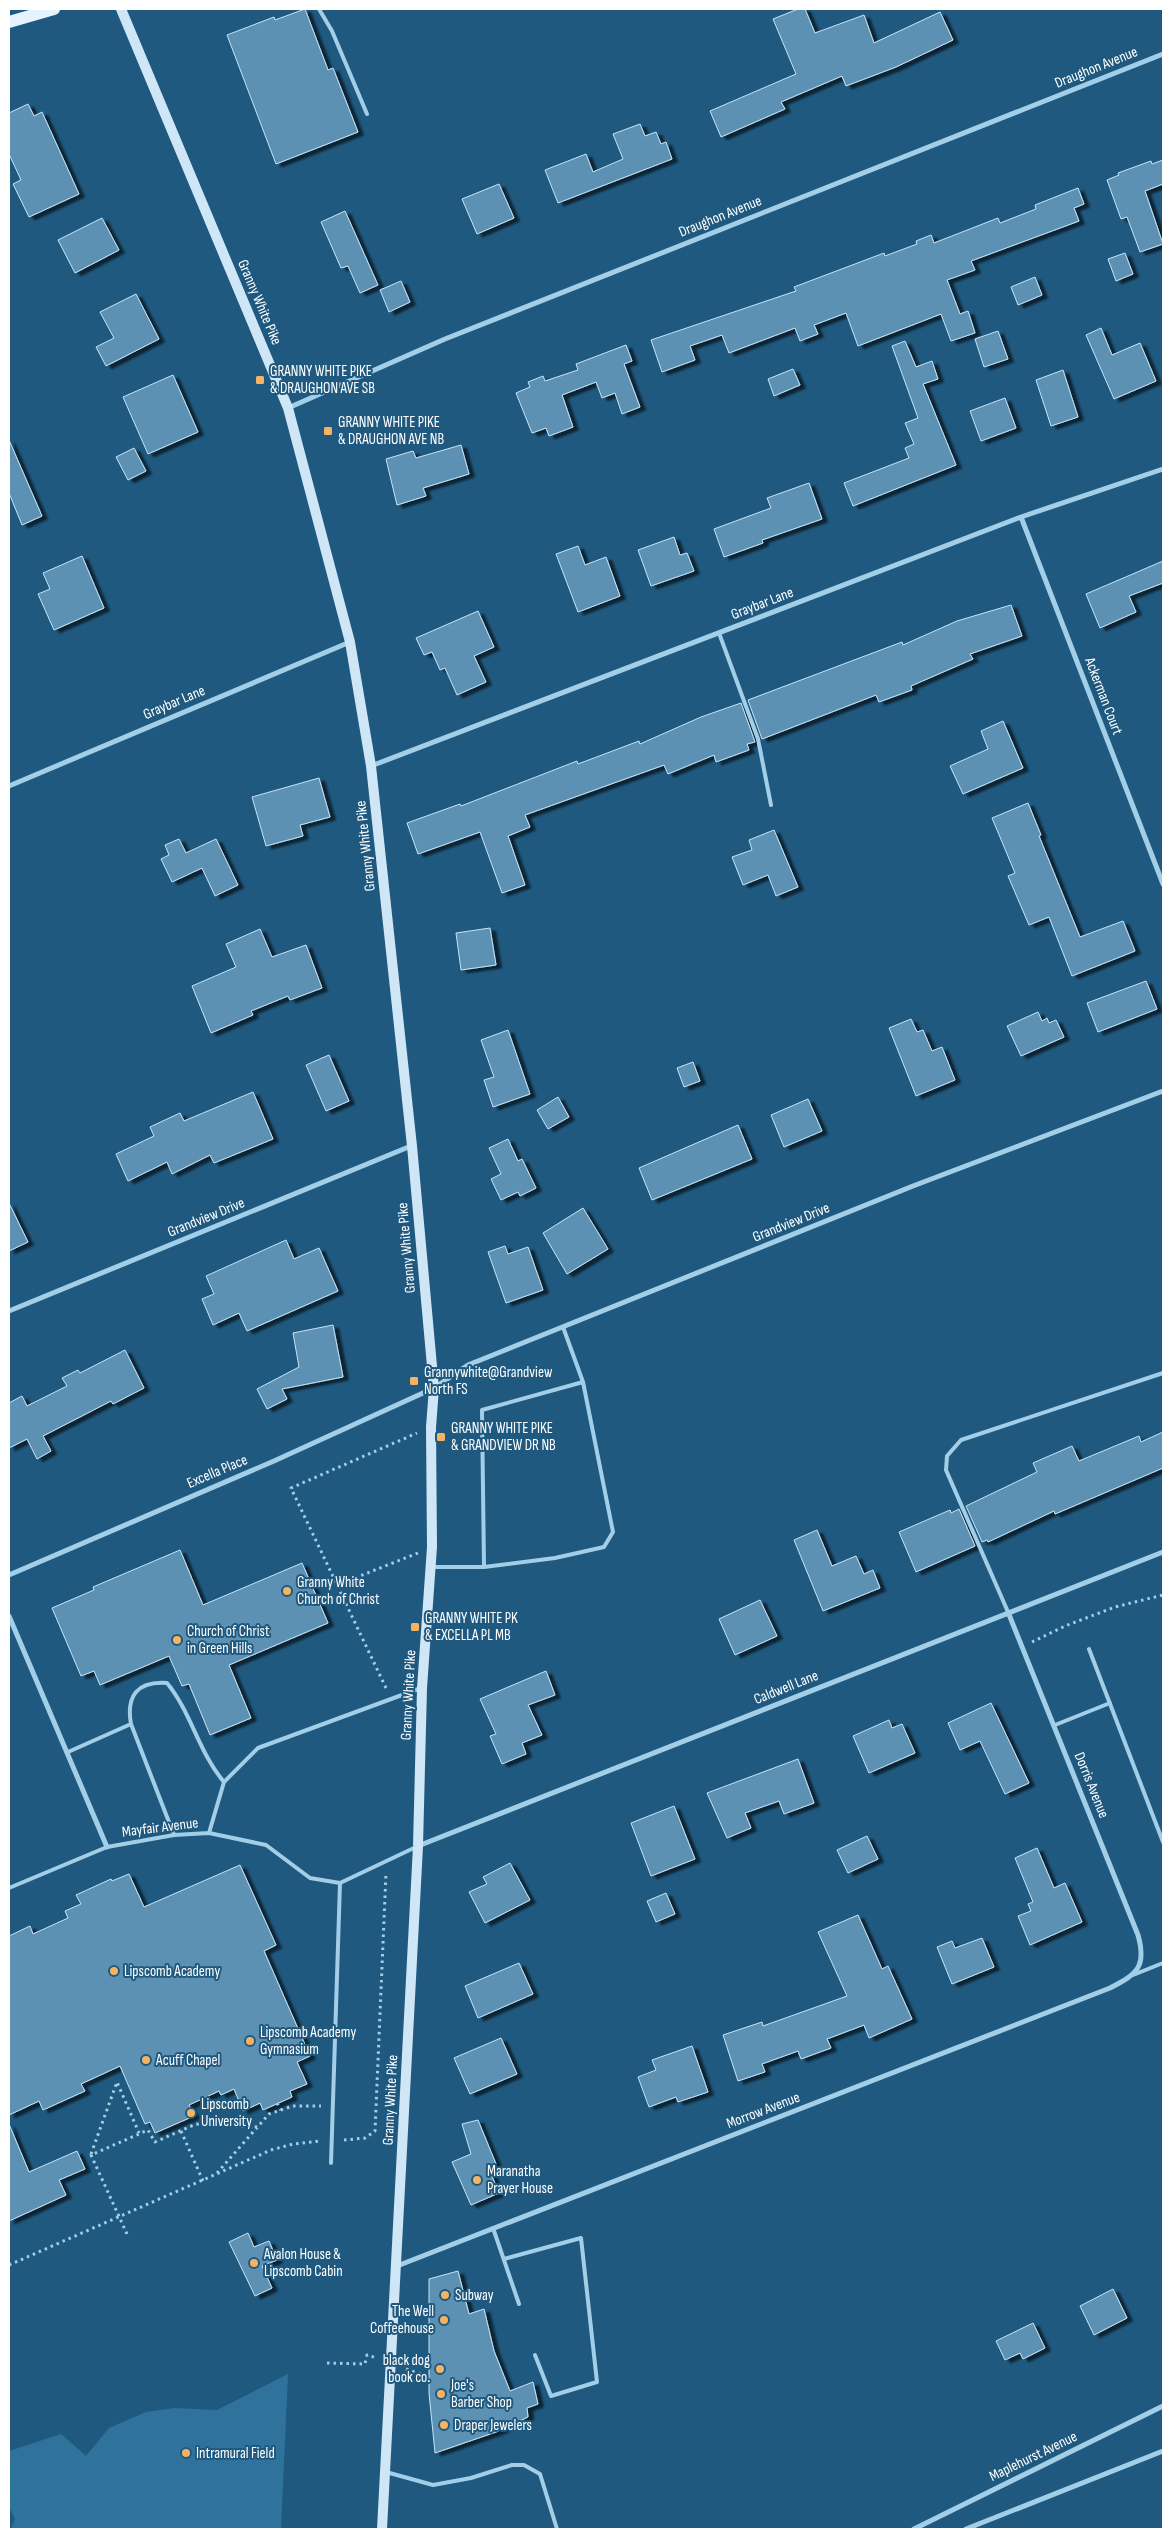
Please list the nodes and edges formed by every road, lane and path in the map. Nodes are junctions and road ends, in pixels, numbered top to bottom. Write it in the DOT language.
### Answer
graph roads {
  1 [pos="54,9"];
  2 [pos="121,9"];
  3 [pos="319,9"];
  4 [pos="9,22"];
  5 [pos="1163,54"];
  6 [pos="368,114"];
  7 [pos="288,408"];
  8 [pos="1163,469"];
  9 [pos="1020,517"];
  10 [pos="719,632"];
  11 [pos="350,642"];
  12 [pos="371,766"];
  13 [pos="9,786"];
  14 [pos="771,806"];
  15 [pos="1163,884"];
  16 [pos="1163,1091"];
  17 [pos="412,1146"];
  18 [pos="9,1311"];
  19 [pos="562,1327"];
  20 [pos="1163,1373"];
  21 [pos="582,1382"];
  22 [pos="434,1388"];
  23 [pos="431,1427"];
  24 [pos="432,1547"];
  25 [pos="1163,1552"];
  26 [pos="430,1567"];
  27 [pos="484,1567"];
  28 [pos="9,1575"];
  29 [pos="337,1586"];
  30 [pos="1163,1596"];
  31 [pos="1008,1612"];
  32 [pos="9,1616"];
  33 [pos="1022,1646"];
  34 [pos="1089,1649"];
  35 [pos="422,1688"];
  36 [pos="392,1699"];
  37 [pos="1110,1703"];
  38 [pos="130,1724"];
  39 [pos="1055,1726"];
  40 [pos="68,1752"];
  41 [pos="224,1782"];
  42 [pos="209,1833"];
  43 [pos="174,1835"];
  44 [pos="1163,1842"];
  45 [pos="418,1846"];
  46 [pos="107,1847"];
  47 [pos="386,1861"];
  48 [pos="340,1882"];
  49 [pos="9,1888"];
  50 [pos="1163,1963"];
  51 [pos="1138,1970"];
  52 [pos="1133,1975"];
  53 [pos="277,2103"];
  54 [pos="334,2106"];
  55 [pos="281,2110"];
  56 [pos="258,2127"];
  57 [pos="182,2131"];
  58 [pos="139,2134"];
  59 [pos="333,2141"];
  60 [pos="91,2155"];
  61 [pos="331,2164"];
  62 [pos="215,2175"];
  63 [pos="203,2181"];
  64 [pos="119,2216"];
  65 [pos="493,2228"];
  66 [pos="127,2234"];
  67 [pos="504,2260"];
  68 [pos="9,2265"];
  69 [pos="394,2267"];
  70 [pos="519,2304"];
  71 [pos="535,2355"];
  72 [pos="1163,2406"];
  73 [pos="1163,2451"];
  74 [pos="384,2471"];
  75 [pos="382,2529"];
  76 [pos="557,2529"];
  77 [pos="914,2529"];
  78 [pos="966,2529"];
  1 -- 4 [label="main road"];
  2 -- 7 [label="main road, Granny White Pike"];
  3 -- 6 [label="lane"];
  5 -- 7 [label="street, Draughon Avenue"];
  7 -- 11 [label="main road, Granny White Pike"];
  8 -- 9 [label="street, Graybar Lane"];
  9 -- 10 [label="street, Graybar Lane"];
  9 -- 15 [label="street, Ackerman Court"];
  10 -- 12 [label="street, Graybar Lane"];
  10 -- 14 [label="lane"];
  11 -- 12 [label="main road, Granny White Pike"];
  11 -- 13 [label="street, Graybar Lane"];
  12 -- 17 [label="main road, Granny White Pike"];
  16 -- 19 [label="street, Grandview Drive"];
  17 -- 18 [label="street, Grandview Drive"];
  17 -- 22 [label="main road, Granny White Pike"];
  19 -- 21 [label="lane"];
  19 -- 22 [label="street, Grandview Drive"];
  20 -- 31 [label="lane"];
  21 -- 27 [label="lane"];
  21 -- 27 [label="lane"];
  22 -- 23 [label="main road, Granny White Pike"];
  22 -- 28 [label="street, Excella Place"];
  23 -- 24 [label="main road, Granny White Pike"];
  23 -- 29 [label="path"];
  24 -- 26 [label="main road, Granny White Pike"];
  24 -- 29 [label="path"];
  25 -- 31 [label="street, Caldwell Lane"];
  26 -- 27 [label="lane"];
  26 -- 35 [label="main road, Granny White Pike"];
  29 -- 36 [label="path"];
  30 -- 33 [label="path"];
  31 -- 33 [label="street, Dorris Avenue"];
  31 -- 45 [label="street, Caldwell Lane"];
  32 -- 40 [label="street, Mayfair Avenue"];
  33 -- 39 [label="street, Dorris Avenue"];
  34 -- 37 [label="lane"];
  35 -- 36 [label="lane"];
  35 -- 45 [label="main road, Granny White Pike"];
  36 -- 41 [label="lane"];
  37 -- 39 [label="lane"];
  37 -- 44 [label="lane"];
  38 -- 40 [label="lane"];
  38 -- 41 [label="lane"];
  38 -- 43 [label="lane"];
  39 -- 51 [label="street, Dorris Avenue"];
  40 -- 46 [label="street, Mayfair Avenue"];
  41 -- 42 [label="lane"];
  42 -- 43 [label="lane, Mayfair Avenue"];
  42 -- 48 [label="lane, Mayfair Avenue"];
  43 -- 46 [label="lane, Mayfair Avenue"];
  45 -- 47 [label="lane"];
  45 -- 69 [label="main road, Granny White Pike"];
  46 -- 49 [label="lane"];
  47 -- 48 [label="lane"];
  47 -- 59 [label="path"];
  48 -- 54 [label="lane"];
  50 -- 52 [label="lane"];
  51 -- 52 [label="street, Morrow Avenue"];
  52 -- 65 [label="street, Morrow Avenue"];
  53 -- 55 [label="path"];
  54 -- 55 [label="path"];
  54 -- 59 [label="lane"];
  55 -- 56 [label="path"];
  56 -- 57 [label="path"];
  56 -- 62 [label="path"];
  57 -- 58 [label="path"];
  57 -- 63 [label="path"];
  58 -- 60 [label="path"];
  58 -- 60 [label="path"];
  59 -- 61 [label="lane"];
  59 -- 62 [label="path"];
  60 -- 64 [label="path"];
  62 -- 63 [label="path"];
  63 -- 64 [label="path"];
  64 -- 66 [label="path"];
  64 -- 68 [label="path"];
  65 -- 67 [label="lane"];
  65 -- 69 [label="street, Morrow Avenue"];
  67 -- 70 [label="lane"];
  67 -- 71 [label="lane"];
  69 -- 74 [label="main road, Granny White Pike"];
  72 -- 77 [label="street, Maplehurst Avenue"];
  73 -- 78 [label="street"];
  74 -- 75 [label="main road, Granny White Pike"];
  74 -- 76 [label="lane"];
}
